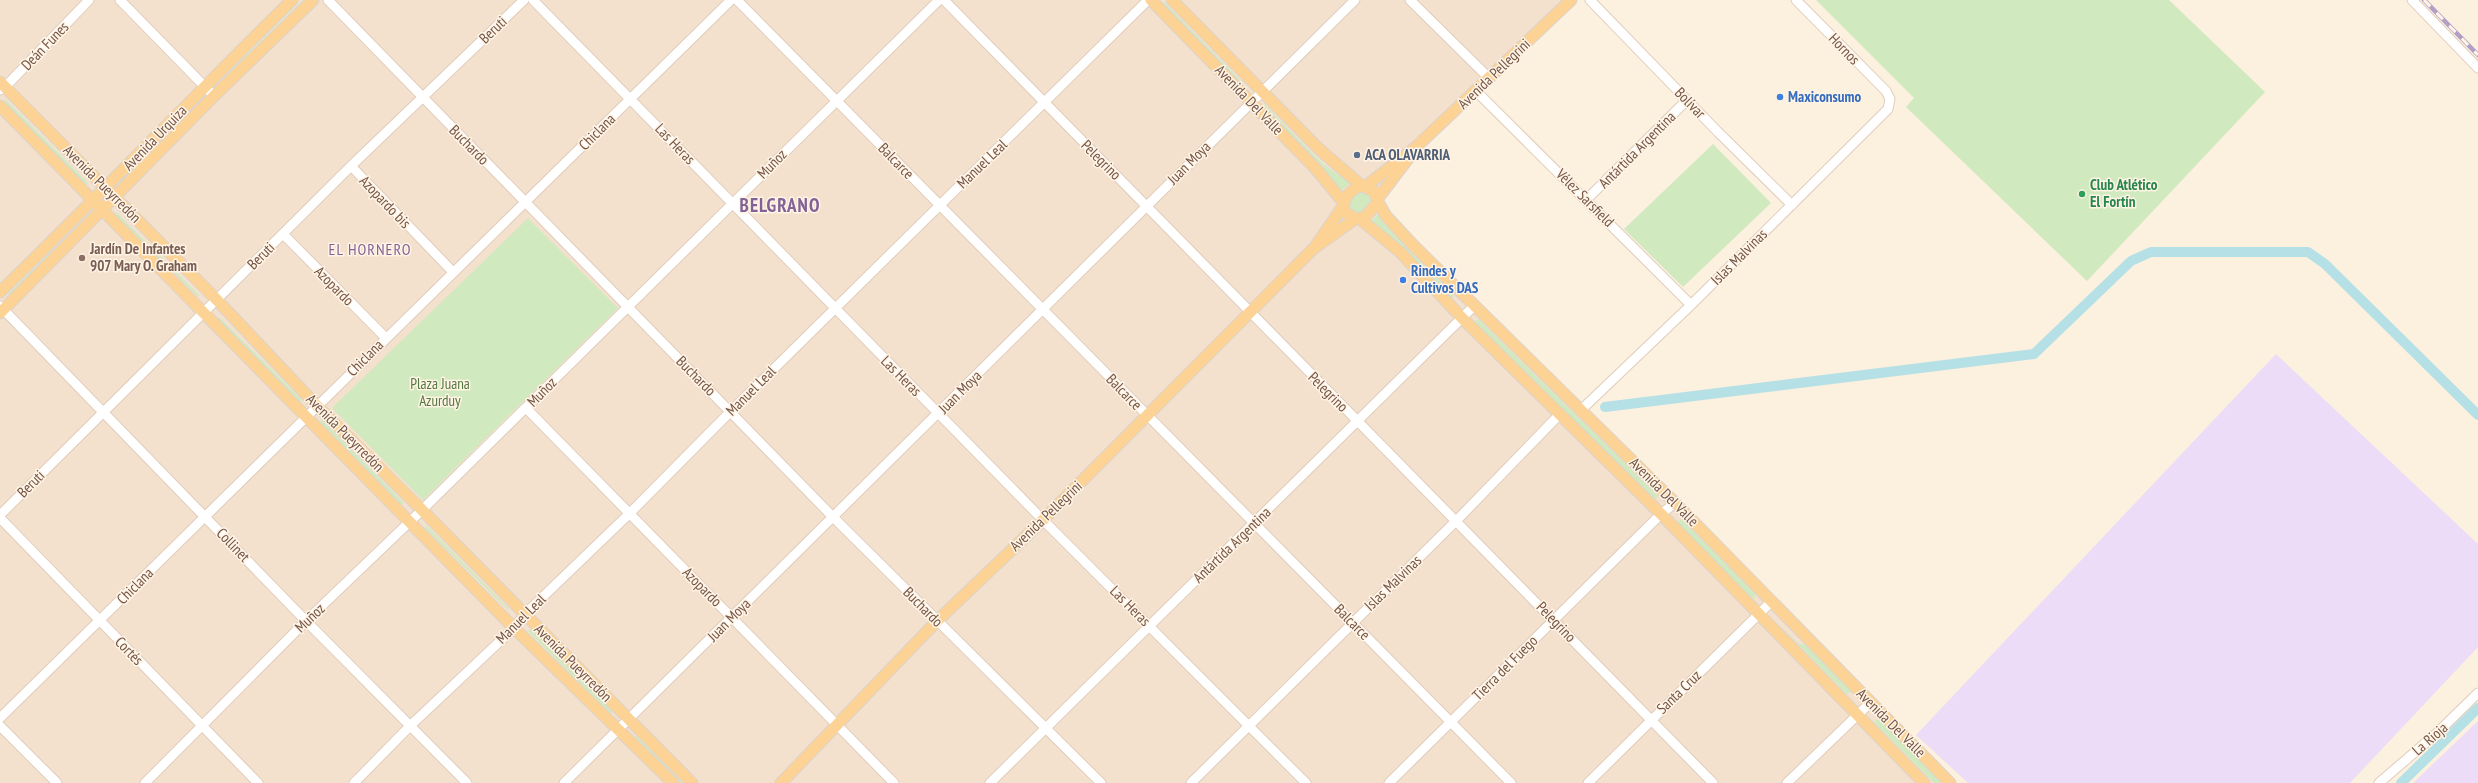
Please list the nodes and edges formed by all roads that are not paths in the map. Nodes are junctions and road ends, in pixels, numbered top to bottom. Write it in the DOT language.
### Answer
graph roads {
  1 [pos="89,0"];
  2 [pos="120,0"];
  3 [pos="292,0"];
  4 [pos="313,0"];
  5 [pos="328,0"];
  6 [pos="524,0"];
  7 [pos="533,0"];
  8 [pos="731,0"];
  9 [pos="737,0"];
  10 [pos="940,0"];
  11 [pos="944,0"];
  12 [pos="1148,0"];
  13 [pos="1151,0"];
  14 [pos="1172,0"];
  15 [pos="1355,0"];
  16 [pos="1410,0"];
  17 [pos="1571,0"];
  18 [pos="1590,0"];
  19 [pos="1796,0"];
  20 [pos="2412,0"];
  21 [pos="2478,68"];
  22 [pos="1490,79"];
  23 [pos="2,86"];
  24 [pos="203,87"];
  25 [pos="1262,90"];
  26 [pos="1477,92"];
  27 [pos="214,96"];
  28 [pos="423,98"];
  29 [pos="631,99"];
  30 [pos="837,99"];
  31 [pos="1890,99"];
  32 [pos="1687,100"];
  33 [pos="1251,102"];
  34 [pos="1045,103"];
  35 [pos="0,106"];
  36 [pos="1416,147"];
  37 [pos="351,166"];
  38 [pos="1364,186"];
  39 [pos="106,189"];
  40 [pos="115,198"];
  41 [pos="1587,199"];
  42 [pos="1378,200"];
  43 [pos="93,202"];
  44 [pos="527,203"];
  45 [pos="732,204"];
  46 [pos="1344,204"];
  47 [pos="1792,205"];
  48 [pos="938,206"];
  49 [pos="1146,206"];
  50 [pos="102,211"];
  51 [pos="1358,219"];
  52 [pos="283,234"];
  53 [pos="1313,249"];
  54 [pos="452,272"];
  55 [pos="0,292"];
  56 [pos="217,300"];
  57 [pos="1691,305"];
  58 [pos="1474,306"];
  59 [pos="626,307"];
  60 [pos="835,308"];
  61 [pos="1042,308"];
  62 [pos="1,310"];
  63 [pos="202,314"];
  64 [pos="1250,314"];
  65 [pos="1462,318"];
  66 [pos="386,338"];
  67 [pos="317,406"];
  68 [pos="526,408"];
  69 [pos="1581,410"];
  70 [pos="103,411"];
  71 [pos="731,411"];
  72 [pos="938,413"];
  73 [pos="1559,415"];
  74 [pos="1147,416"];
  75 [pos="307,417"];
  76 [pos="1358,421"];
  77 [pos="1675,503"];
  78 [pos="422,510"];
  79 [pos="629,514"];
  80 [pos="1661,514"];
  81 [pos="0,515"];
  82 [pos="204,516"];
  83 [pos="832,516"];
  84 [pos="0,518"];
  85 [pos="1043,520"];
  86 [pos="1457,520"];
  87 [pos="411,521"];
  88 [pos="1254,523"];
  89 [pos="1772,601"];
  90 [pos="525,614"];
  91 [pos="1759,614"];
  92 [pos="732,617"];
  93 [pos="100,620"];
  94 [pos="1554,620"];
  95 [pos="306,621"];
  96 [pos="937,621"];
  97 [pos="1352,622"];
  98 [pos="1149,625"];
  99 [pos="514,628"];
  100 [pos="2478,693"];
  101 [pos="1870,702"];
  102 [pos="1857,715"];
  103 [pos="0,718"];
  104 [pos="630,719"];
  105 [pos="1652,719"];
  106 [pos="1451,722"];
  107 [pos="411,725"];
  108 [pos="0,726"];
  109 [pos="202,726"];
  110 [pos="1248,726"];
  111 [pos="837,727"];
  112 [pos="1045,727"];
  113 [pos="620,729"];
  114 [pos="57,783"];
  115 [pos="145,783"];
  116 [pos="258,783"];
  117 [pos="354,783"];
  118 [pos="467,783"];
  119 [pos="564,783"];
  120 [pos="673,783"];
  121 [pos="692,783"];
  122 [pos="781,783"];
  123 [pos="894,783"];
  124 [pos="990,783"];
  125 [pos="1101,783"];
  126 [pos="1191,783"];
  127 [pos="1306,783"];
  128 [pos="1388,783"];
  129 [pos="1511,783"];
  130 [pos="1588,783"];
  131 [pos="1713,783"];
  132 [pos="1787,783"];
  133 [pos="1924,783"];
  134 [pos="1950,783"];
  135 [pos="2379,783"];
  1 -- 23 [label="street, Deán Funes"];
  2 -- 24 [label="street"];
  3 -- 24 [label="main road, Avenida Urquiza"];
  4 -- 27 [label="main road"];
  5 -- 28 [label="street, Buchardo"];
  6 -- 28 [label="street, Beruti"];
  7 -- 29 [label="street, Las Heras"];
  8 -- 29 [label="street, Chiclana"];
  9 -- 30 [label="street, Balcarce"];
  10 -- 30 [label="street, Muñoz"];
  11 -- 34 [label="street, Pelegrino"];
  12 -- 34 [label="street, Manuel Leal"];
  13 -- 33 [label="main road, Avenida Del Valle"];
  14 -- 25 [label="main road, Avenida Del Valle"];
  15 -- 25 [label="street, Juan Moya"];
  16 -- 22 [label="street"];
  17 -- 22 [label="main road, Avenida Pellegrini"];
  18 -- 32 [label="street, Bolívar"];
  19 -- 31 [label="street, Hornos"];
  20 -- 21 [label="street"];
  22 -- 26 [label="main road, Avenida Pellegrini"];
  23 -- 39 [label="main road, Avenida Pueyrredón"];
  24 -- 27 [label="street"];
  24 -- 39 [label="main road, Avenida Urquiza"];
  25 -- 33 [label="street, Juan Moya"];
  25 -- 38 [label="main road, Avenida Del Valle"];
  26 -- 36 [label="main road, Avenida Pellegrini"];
  26 -- 41 [label="street, Vélez Sarsfield"];
  27 -- 40 [label="main road"];
  28 -- 37 [label="street, Beruti"];
  28 -- 44 [label="street, Buchardo"];
  29 -- 44 [label="street, Chiclana"];
  29 -- 45 [label="street, Las Heras"];
  30 -- 45 [label="street, Muñoz"];
  30 -- 48 [label="street, Balcarce"];
  31 -- 47 [label="street, Islas Malvinas"];
  32 -- 41 [label="street, Antártida Argentina"];
  32 -- 47 [label="street, Bolívar"];
  33 -- 46 [label="main road, Avenida Del Valle"];
  33 -- 49 [label="street, Juan Moya"];
  34 -- 48 [label="street, Manuel Leal"];
  34 -- 49 [label="street, Pelegrino"];
  35 -- 43 [label="main road, Avenida Pueyrredón"];
  36 -- 38 [label="main road, Avenida Pellegrini"];
  36 -- 42 [label="main road, Avenida Pellegrini"];
  37 -- 52 [label="street, Beruti"];
  37 -- 54 [label="street, Azopardo bis"];
  38 -- 42 [label="main road"];
  38 -- 46 [label="main road"];
  39 -- 40 [label="main road, Avenida Pueyrredón"];
  39 -- 43 [label="main road, Avenida Urquiza"];
  40 -- 50 [label="main road"];
  40 -- 56 [label="main road, Avenida Pueyrredón"];
  41 -- 57 [label="street, Vélez Sarsfield"];
  42 -- 51 [label="main road"];
  42 -- 58 [label="main road, Avenida Del Valle"];
  43 -- 50 [label="main road, Avenida Pueyrredón"];
  43 -- 55 [label="main road, Avenida Urquiza"];
  44 -- 54 [label="street, Chiclana"];
  44 -- 59 [label="street, Buchardo"];
  45 -- 59 [label="street, Muñoz"];
  45 -- 60 [label="street, Las Heras"];
  46 -- 51 [label="main road"];
  46 -- 53 [label="main road, Avenida Pellegrini"];
  47 -- 57 [label="street, Islas Malvinas"];
  48 -- 60 [label="street, Manuel Leal"];
  48 -- 61 [label="street, Balcarce"];
  49 -- 61 [label="street, Juan Moya"];
  49 -- 64 [label="street, Pelegrino"];
  50 -- 62 [label="main road"];
  50 -- 63 [label="main road, Avenida Pueyrredón"];
  51 -- 53 [label="main road, Avenida Pellegrini"];
  51 -- 65 [label="main road, Avenida Del Valle"];
  52 -- 56 [label="street, Beruti"];
  52 -- 66 [label="street, Azopardo"];
  53 -- 64 [label="main road, Avenida Pellegrini"];
  54 -- 66 [label="street, Chiclana"];
  56 -- 63 [label="street, Beruti"];
  56 -- 67 [label="main road, Avenida Pueyrredón"];
  57 -- 69 [label="street, Islas Malvinas"];
  58 -- 65 [label="street, Antártida Argentina"];
  58 -- 69 [label="main road, Avenida Del Valle"];
  59 -- 68 [label="street, Muñoz"];
  59 -- 71 [label="street, Buchardo"];
  60 -- 71 [label="street, Manuel Leal"];
  60 -- 72 [label="street, Las Heras"];
  61 -- 72 [label="street, Juan Moya"];
  61 -- 74 [label="street, Balcarce"];
  62 -- 70 [label="street, Collinet"];
  63 -- 70 [label="street, Beruti"];
  63 -- 75 [label="main road, Avenida Pueyrredón"];
  64 -- 74 [label="main road, Avenida Pellegrini"];
  64 -- 76 [label="street, Pelegrino"];
  65 -- 73 [label="main road, Avenida Del Valle"];
  65 -- 76 [label="street, Antártida Argentina"];
  66 -- 67 [label="street, Chiclana"];
  67 -- 75 [label="street, Chiclana"];
  67 -- 78 [label="main road, Avenida Pueyrredón"];
  68 -- 78 [label="street, Muñoz"];
  68 -- 79 [label="street, Azopardo"];
  69 -- 77 [label="main road, Avenida Del Valle"];
  70 -- 81 [label="street, Beruti"];
  70 -- 82 [label="street, Collinet"];
  71 -- 79 [label="street, Manuel Leal"];
  71 -- 83 [label="street, Buchardo"];
  72 -- 83 [label="street, Juan Moya"];
  72 -- 85 [label="street, Las Heras"];
  73 -- 80 [label="main road, Avenida Del Valle"];
  73 -- 86 [label="street, Islas Malvinas"];
  74 -- 85 [label="main road, Avenida Pellegrini"];
  74 -- 88 [label="street, Balcarce"];
  75 -- 82 [label="street, Chiclana"];
  75 -- 87 [label="main road, Avenida Pueyrredón"];
  76 -- 86 [label="street, Pelegrino"];
  76 -- 88 [label="street, Antártida Argentina"];
  77 -- 80 [label="street, Tierra del Fuego"];
  77 -- 89 [label="main road, Avenida Del Valle"];
  78 -- 87 [label="street, Muñoz"];
  78 -- 90 [label="main road, Avenida Pueyrredón"];
  79 -- 90 [label="street, Manuel Leal"];
  79 -- 92 [label="street, Azopardo"];
  80 -- 91 [label="main road, Avenida Del Valle"];
  80 -- 94 [label="street, Tierra del Fuego"];
  82 -- 93 [label="street, Chiclana"];
  82 -- 95 [label="street, Collinet"];
  83 -- 92 [label="street, Juan Moya"];
  83 -- 96 [label="street, Buchardo"];
  84 -- 93 [label="street, Cortés"];
  85 -- 96 [label="main road, Avenida Pellegrini"];
  85 -- 98 [label="street, Las Heras"];
  86 -- 94 [label="street, Pelegrino"];
  86 -- 97 [label="street, Islas Malvinas"];
  87 -- 95 [label="street, Muñoz"];
  87 -- 99 [label="main road, Avenida Pueyrredón"];
  88 -- 97 [label="street, Balcarce"];
  88 -- 98 [label="street, Antártida Argentina"];
  89 -- 91 [label="street, Santa Cruz"];
  89 -- 101 [label="main road, Avenida Del Valle"];
  90 -- 99 [label="street, Manuel Leal"];
  90 -- 104 [label="main road, Avenida Pueyrredón"];
  91 -- 102 [label="main road, Avenida Del Valle"];
  91 -- 105 [label="street, Santa Cruz"];
  92 -- 104 [label="street, Juan Moya"];
  92 -- 111 [label="street, Azopardo"];
  93 -- 103 [label="street, Chiclana"];
  93 -- 109 [label="street, Cortés"];
  94 -- 105 [label="street, Pelegrino"];
  94 -- 106 [label="street, Tierra del Fuego"];
  95 -- 107 [label="street, Collinet"];
  95 -- 109 [label="street, Muñoz"];
  96 -- 111 [label="main road, Avenida Pellegrini"];
  96 -- 112 [label="street, Buchardo"];
  97 -- 106 [label="street, Balcarce"];
  97 -- 110 [label="street, Islas Malvinas"];
  98 -- 110 [label="street, Las Heras"];
  98 -- 112 [label="street, Antártida Argentina"];
  99 -- 107 [label="street, Manuel Leal"];
  99 -- 113 [label="main road, Avenida Pueyrredón"];
  100 -- 135 [label="street, La Rioja"];
  101 -- 102 [label="street"];
  101 -- 134 [label="main road, Avenida Del Valle"];
  102 -- 132 [label="street"];
  102 -- 133 [label="main road, Avenida Del Valle"];
  104 -- 113 [label="street, Juan Moya"];
  104 -- 121 [label="main road, Avenida Pueyrredón"];
  105 -- 130 [label="street, Santa Cruz"];
  105 -- 131 [label="street, Pelegrino"];
  106 -- 128 [label="street, Tierra del Fuego"];
  106 -- 129 [label="street, Balcarce"];
  107 -- 117 [label="street, Manuel Leal"];
  107 -- 118 [label="street, Collinet"];
  108 -- 114 [label="street"];
  109 -- 115 [label="street, Muñoz"];
  109 -- 116 [label="street, Cortés"];
  110 -- 126 [label="street, Islas Malvinas"];
  110 -- 127 [label="street, Las Heras"];
  111 -- 122 [label="main road, Avenida Pellegrini"];
  111 -- 123 [label="street, Azopardo"];
  112 -- 124 [label="street, Antártida Argentina"];
  112 -- 125 [label="street, Buchardo"];
  113 -- 119 [label="street, Juan Moya"];
  113 -- 120 [label="main road, Avenida Pueyrredón"];
}
